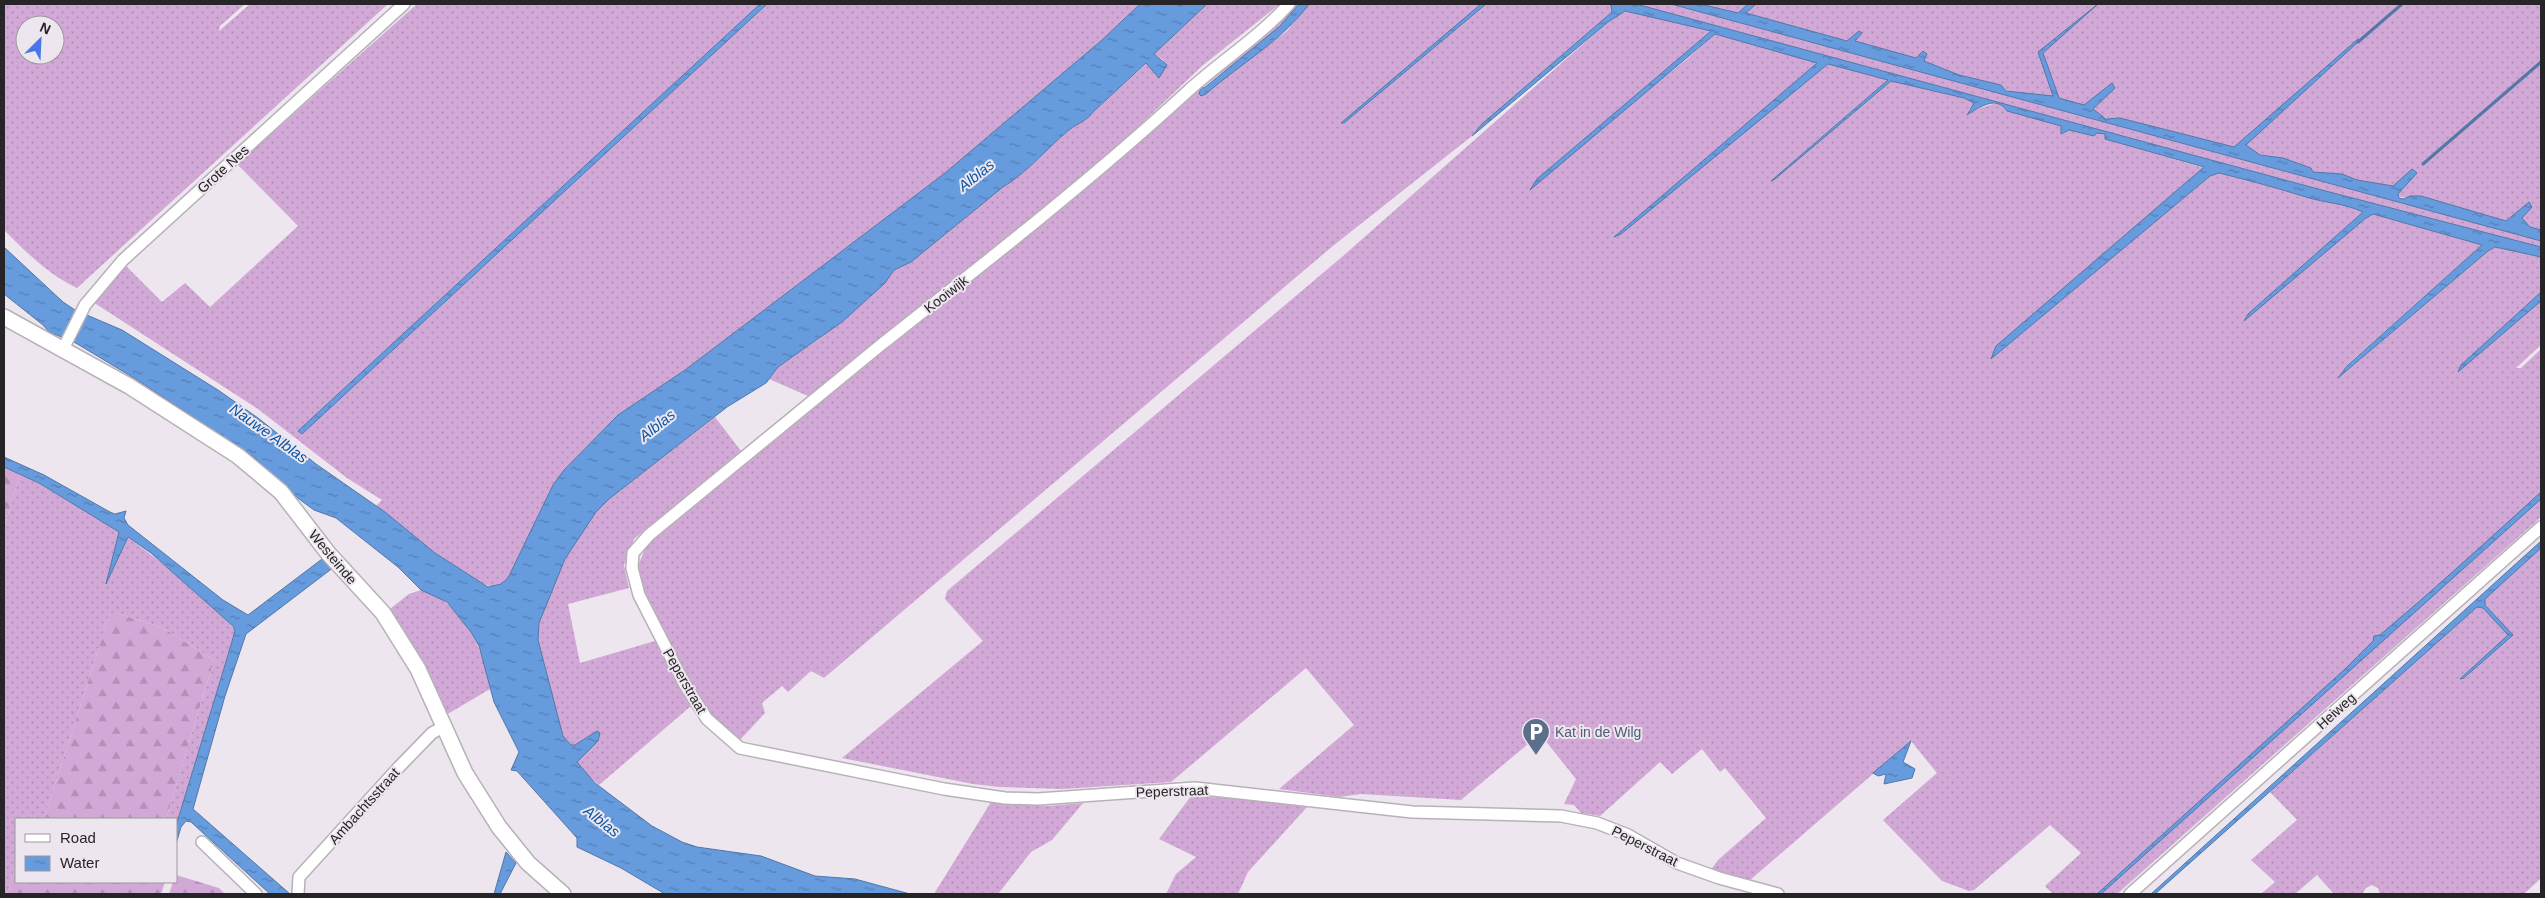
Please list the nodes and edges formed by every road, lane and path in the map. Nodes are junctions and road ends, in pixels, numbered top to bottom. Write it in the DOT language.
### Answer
graph roads {
  1 [pos="404,4"];
  2 [pos="1289,4"];
  3 [pos="4,317"];
  4 [pos="64,348"];
  5 [pos="2541,527"];
  6 [pos="640,595"];
  7 [pos="444,726"];
  8 [pos="202,842"];
  9 [pos="256,894"];
  10 [pos="298,894"];
  11 [pos="563,894"];
  12 [pos="1778,894"];
  13 [pos="2130,894"];
  1 -- 4 [label="street, Grote Nes"];
  2 -- 6 [label="street, Kooiwijk"];
  3 -- 4 [label="street, Westeinde"];
  4 -- 7 [label="street, Westeinde"];
  5 -- 13 [label="street, Heiweg"];
  6 -- 12 [label="street, Peperstraat"];
  7 -- 10 [label="street, Ambachtsstraat"];
  7 -- 11 [label="street, Westeinde"];
  8 -- 9 [label="street"];
}
